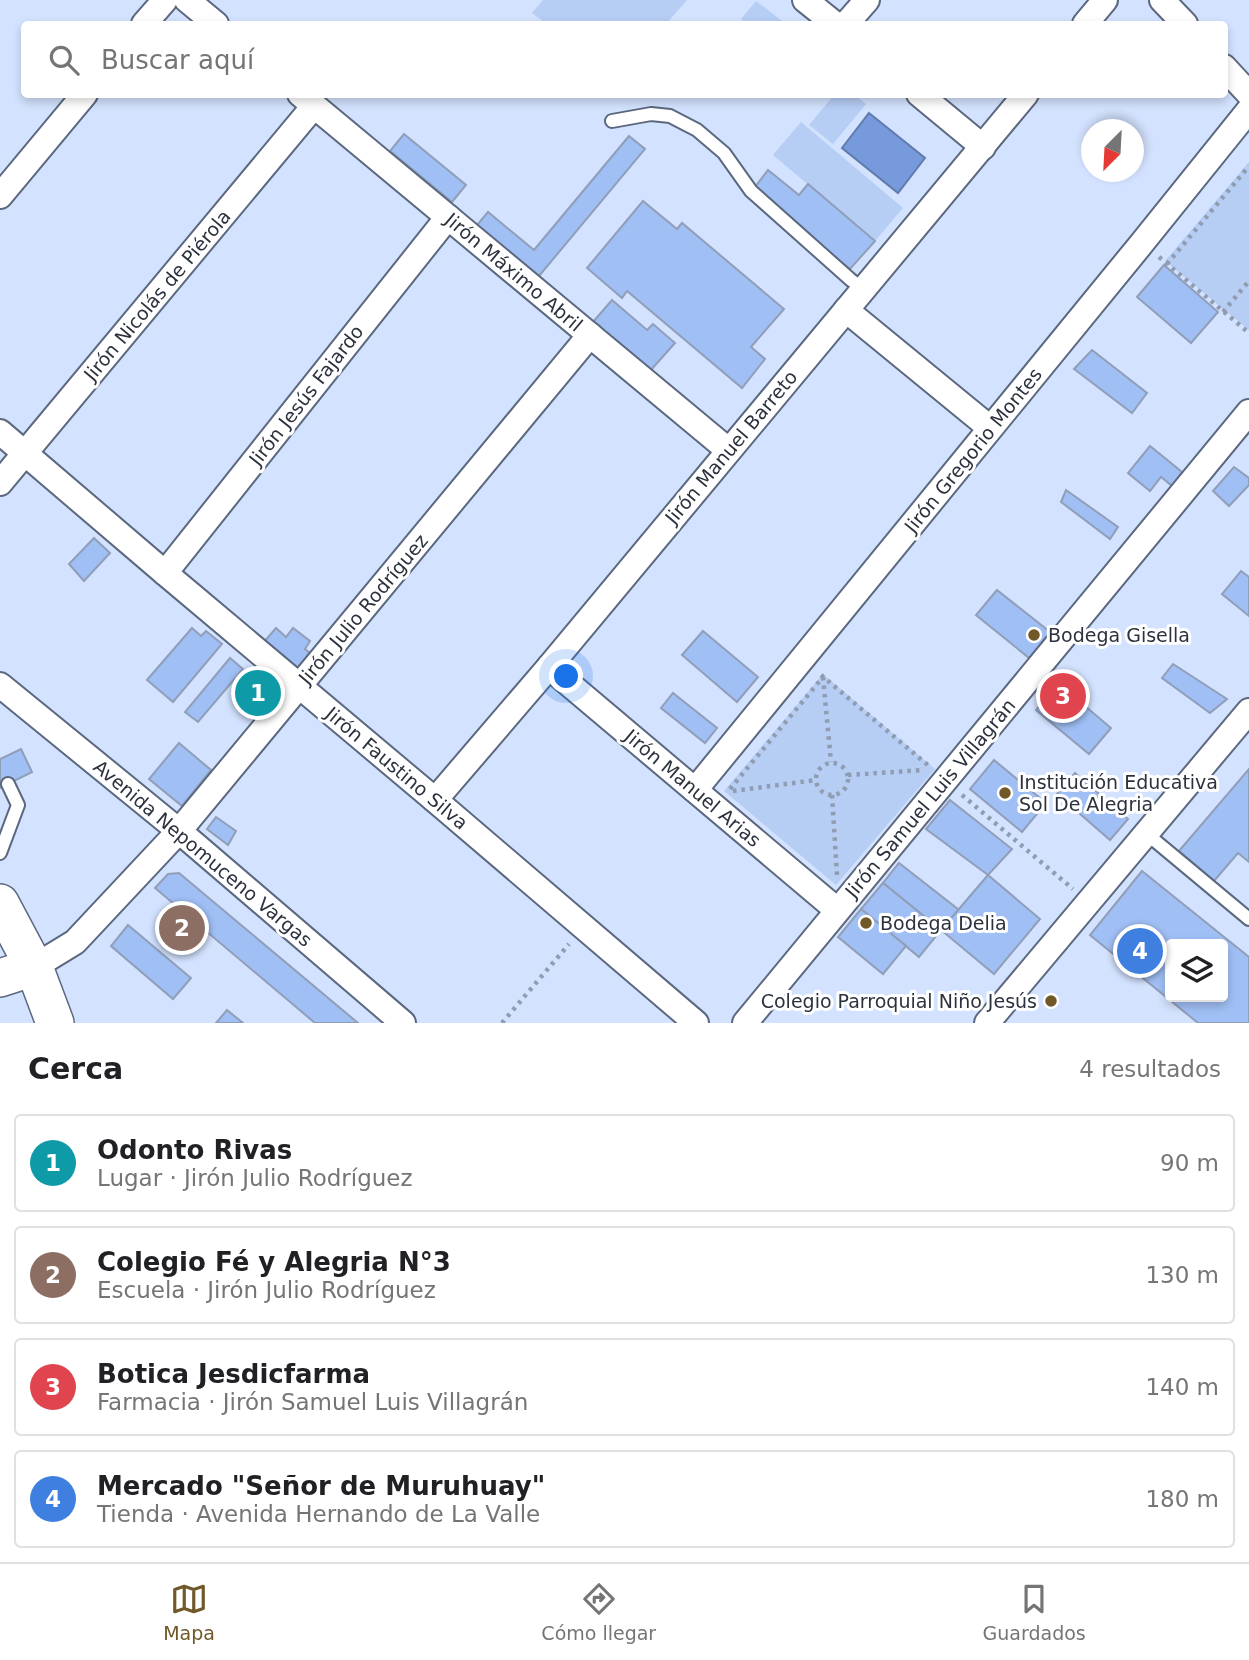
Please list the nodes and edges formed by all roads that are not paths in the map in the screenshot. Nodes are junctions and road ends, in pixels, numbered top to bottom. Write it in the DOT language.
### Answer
graph roads {
  1 [pos="165,0"];
  2 [pos="187,0"];
  3 [pos="805,0"];
  4 [pos="867,0"];
  5 [pos="1105,0"];
  6 [pos="1162,0"];
  7 [pos="147,21"];
  8 [pos="212,21"];
  9 [pos="831,21"];
  10 [pos="849,21"];
  11 [pos="1088,21"];
  12 [pos="1182,21"];
  13 [pos="1228,71"];
  14 [pos="1249,93"];
  15 [pos="82,98"];
  16 [pos="924,98"];
  17 [pos="1023,98"];
  18 [pos="307,100"];
  19 [pos="1249,110"];
  20 [pos="612,121"];
  21 [pos="983,147"];
  22 [pos="0,196"];
  23 [pos="448,217"];
  24 [pos="863,289"];
  25 [pos="846,310"];
  26 [pos="590,335"];
  27 [pos="1249,412"];
  28 [pos="990,428"];
  29 [pos="0,432"];
  30 [pos="728,450"];
  31 [pos="25,454"];
  32 [pos="0,482"];
  33 [pos="165,573"];
  34 [pos="550,667"];
  35 [pos="0,685"];
  36 [pos="300,686"];
  37 [pos="1249,711"];
  38 [pos="8,784"];
  39 [pos="695,790"];
  40 [pos="435,800"];
  41 [pos="179,831"];
  42 [pos="1147,834"];
  43 [pos="0,853"];
  44 [pos="0,903"];
  45 [pos="837,910"];
  46 [pos="1249,919"];
  47 [pos="17,972"];
  48 [pos="55,1023"];
  49 [pos="403,1023"];
  50 [pos="696,1023"];
  51 [pos="745,1023"];
  52 [pos="987,1023"];
  1 -- 7 [label="street"];
  2 -- 8 [label="street"];
  3 -- 9 [label="street"];
  4 -- 10 [label="street"];
  5 -- 11 [label="street"];
  6 -- 12 [label="street"];
  13 -- 14 [label="street"];
  15 -- 22 [label="street"];
  16 -- 21 [label="street"];
  17 -- 21 [label="street, Jirón Manuel Barreto"];
  18 -- 23 [label="street, Jirón Máximo Abril"];
  18 -- 31 [label="street, Jirón Nicolás de Piérola"];
  19 -- 28 [label="street, Jirón Gregorio Montes"];
  20 -- 24 [label="lane"];
  21 -- 24 [label="street, Jirón Manuel Barreto"];
  23 -- 26 [label="street, Jirón Máximo Abril"];
  23 -- 33 [label="street, Jirón Jesús Fajardo"];
  24 -- 25 [label="street, Jirón Manuel Barreto"];
  25 -- 28 [label="street"];
  25 -- 30 [label="street, Jirón Manuel Barreto"];
  26 -- 30 [label="street, Jirón Máximo Abril"];
  26 -- 36 [label="street, Jirón Julio Rodríguez"];
  27 -- 45 [label="street, Jirón Samuel Luis Villagrán"];
  28 -- 39 [label="street, Jirón Gregorio Montes"];
  29 -- 31 [label="street, Jirón Faustino Silva"];
  30 -- 34 [label="street, Jirón Manuel Barreto"];
  31 -- 32 [label="street, Jirón Nicolás de Piérola"];
  31 -- 33 [label="street, Jirón Faustino Silva"];
  33 -- 36 [label="street, Jirón Faustino Silva"];
  34 -- 39 [label="street, Jirón Manuel Arias"];
  34 -- 40 [label="street, Jirón Manuel Barreto"];
  35 -- 41 [label="street, Avenida Nepomuceno Vargas"];
  36 -- 40 [label="street, Jirón Faustino Silva"];
  36 -- 41 [label="street, Jirón Julio Rodríguez"];
  37 -- 42 [label="street"];
  38 -- 43 [label="lane"];
  39 -- 45 [label="street, Jirón Manuel Arias"];
  40 -- 50 [label="street, Jirón Faustino Silva"];
  41 -- 47 [label="street, Jirón Julio Rodríguez"];
  41 -- 49 [label="street, Avenida Nepomuceno Vargas"];
  42 -- 46 [label="lane"];
  42 -- 52 [label="street"];
  44 -- 47 [label="main road"];
  45 -- 51 [label="street, Jirón Samuel Luis Villagrán"];
  47 -- 48 [label="main road"];
}
